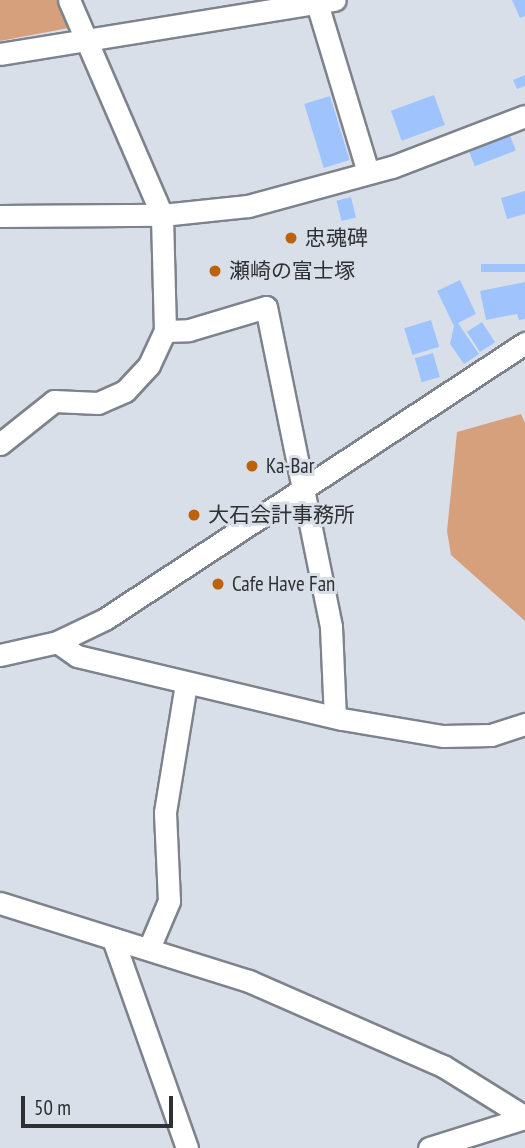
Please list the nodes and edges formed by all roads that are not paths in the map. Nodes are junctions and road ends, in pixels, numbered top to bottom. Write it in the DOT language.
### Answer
graph roads {
  1 [pos="69,0"];
  2 [pos="322,1"];
  3 [pos="91,40"];
  4 [pos="0,54"];
  5 [pos="525,116"];
  6 [pos="368,172"];
  7 [pos="0,215"];
  8 [pos="162,215"];
  9 [pos="164,331"];
  10 [pos="525,343"];
  11 [pos="0,444"];
  12 [pos="303,488"];
  13 [pos="57,642"];
  14 [pos="0,655"];
  15 [pos="186,684"];
  16 [pos="335,717"];
  17 [pos="525,724"];
  18 [pos="0,903"];
  19 [pos="113,939"];
  20 [pos="150,946"];
  21 [pos="525,1118"];
  22 [pos="187,1148"];
  23 [pos="429,1148"];
  1 -- 3 [label="street"];
  2 -- 3 [label="street"];
  2 -- 6 [label="street"];
  3 -- 4 [label="street"];
  3 -- 8 [label="street"];
  5 -- 6 [label="street"];
  6 -- 8 [label="street"];
  7 -- 8 [label="street"];
  8 -- 9 [label="street"];
  9 -- 11 [label="street"];
  9 -- 12 [label="street"];
  10 -- 12 [label="street"];
  12 -- 13 [label="street"];
  12 -- 16 [label="street"];
  13 -- 14 [label="street"];
  13 -- 15 [label="street"];
  15 -- 16 [label="street"];
  15 -- 20 [label="street"];
  16 -- 17 [label="street"];
  18 -- 19 [label="street"];
  19 -- 20 [label="street"];
  19 -- 22 [label="street"];
  20 -- 21 [label="street"];
  21 -- 23 [label="street"];
}
